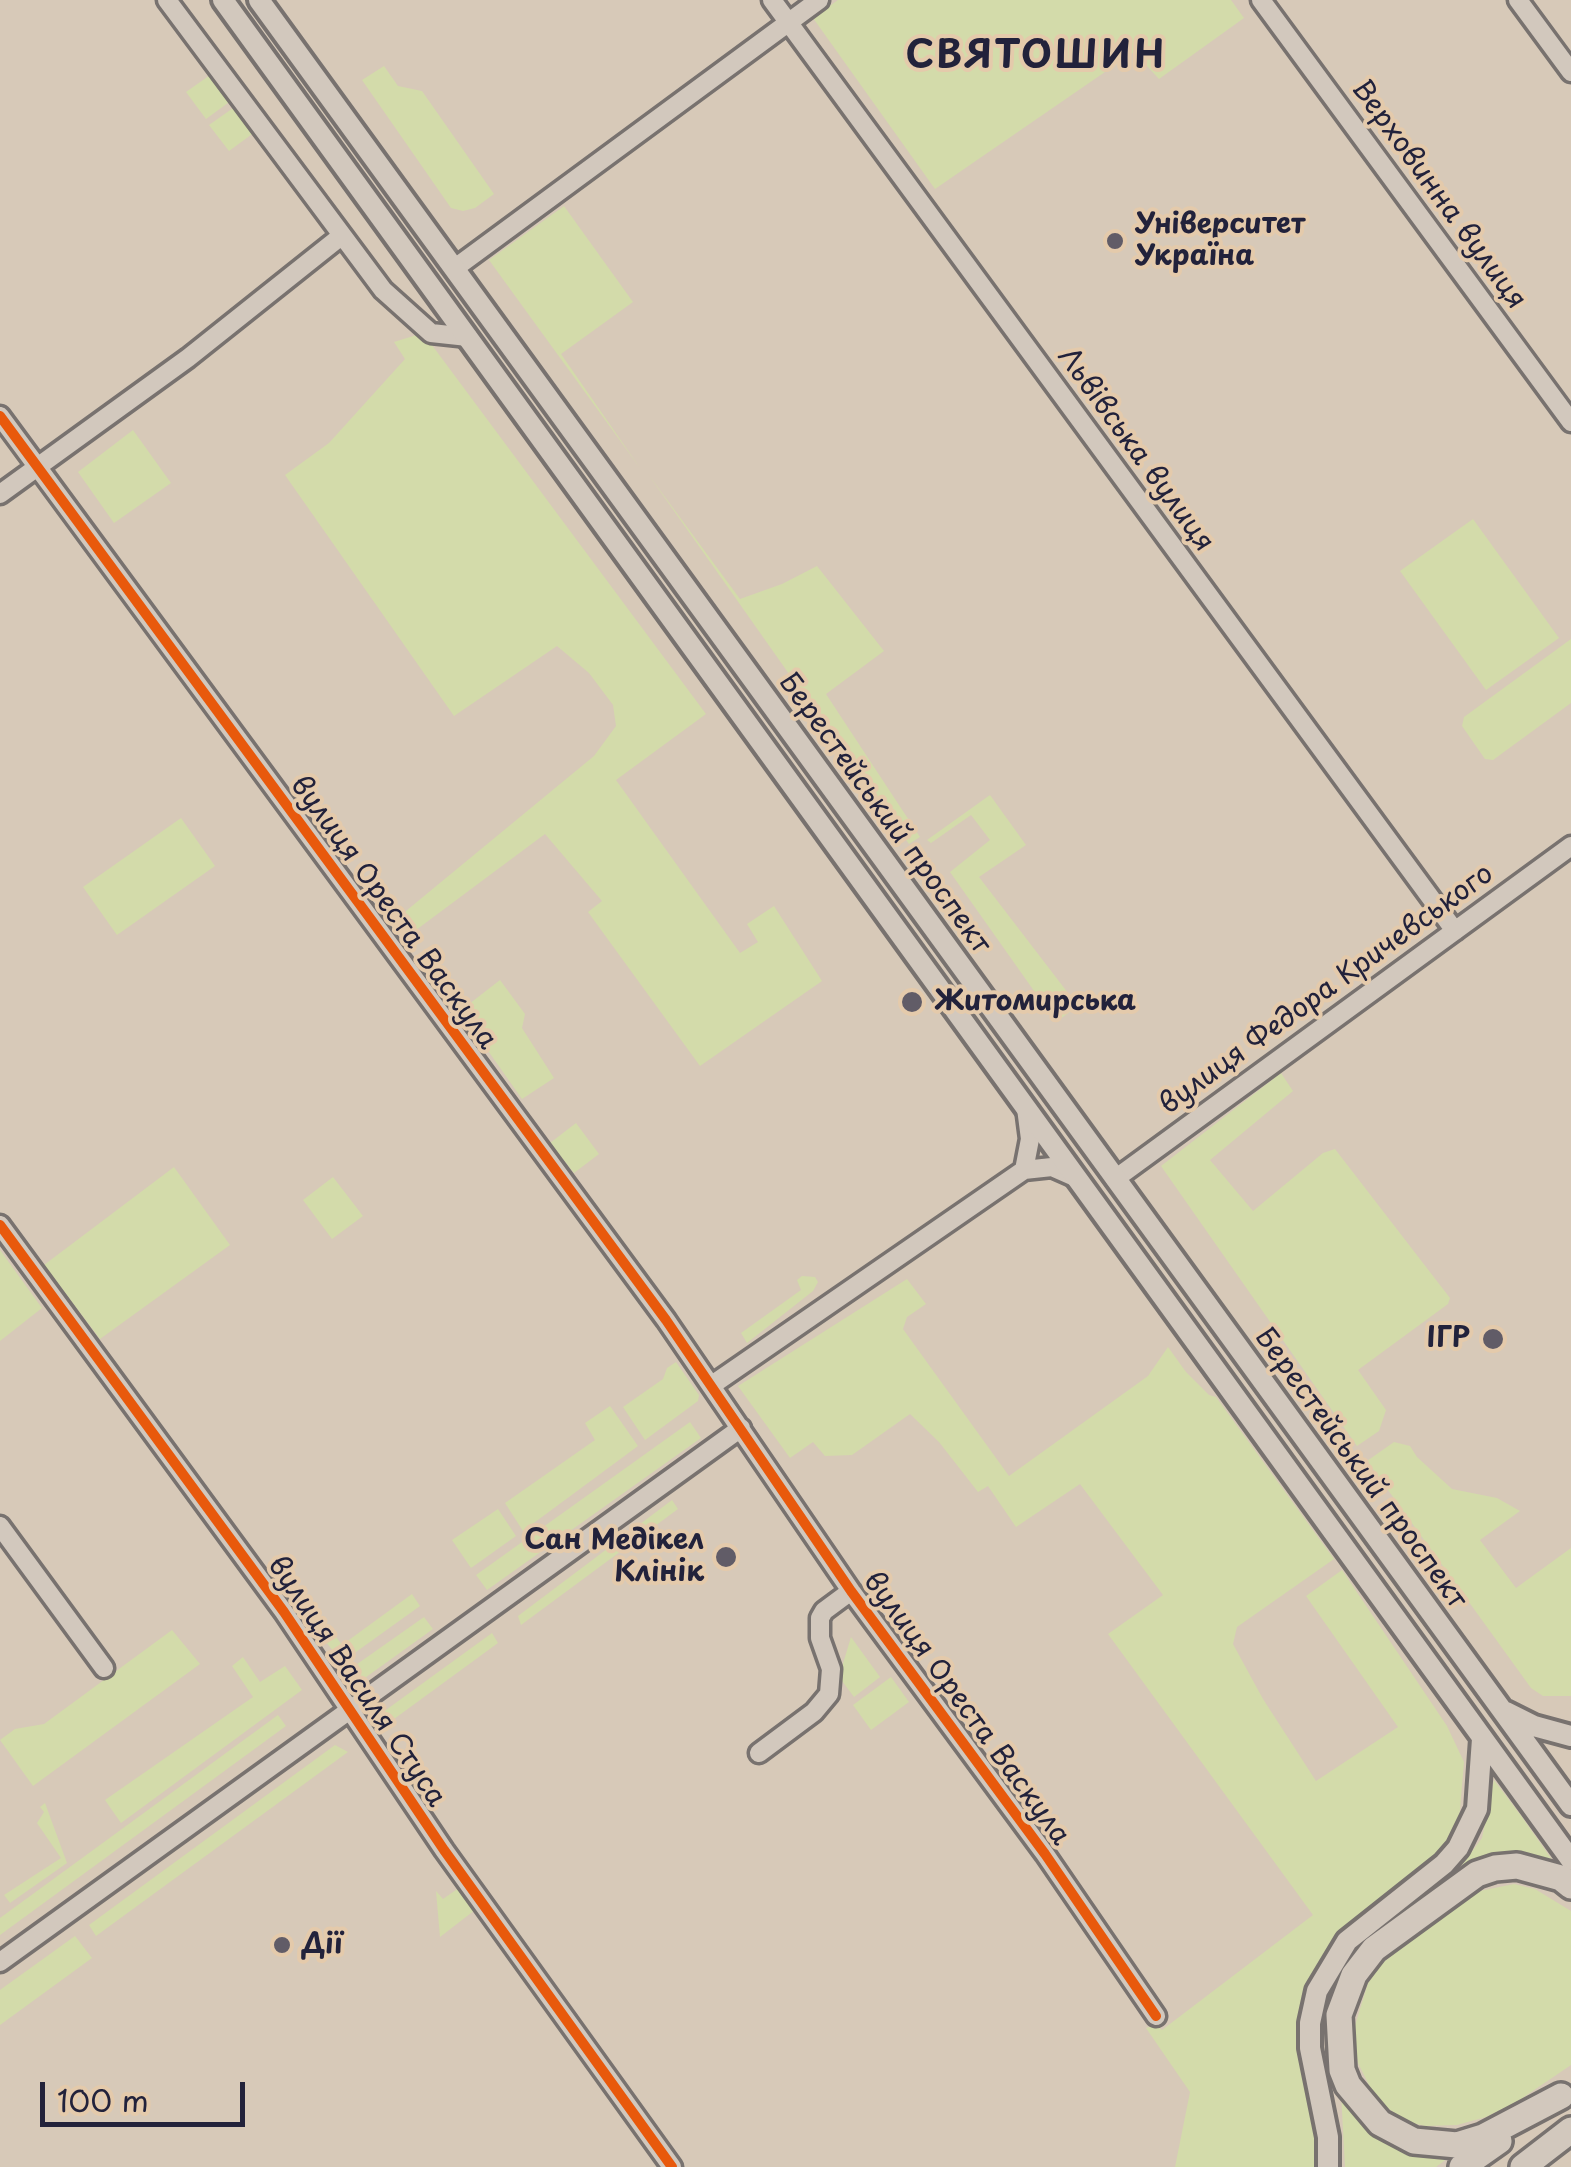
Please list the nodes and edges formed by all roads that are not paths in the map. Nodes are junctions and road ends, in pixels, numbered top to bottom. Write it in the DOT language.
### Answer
graph roads {
  1 [pos="167,0"];
  2 [pos="223,0"];
  3 [pos="259,0"];
  4 [pos="772,0"];
  5 [pos="819,0"];
  6 [pos="1261,0"];
  7 [pos="1518,0"];
  8 [pos="788,23"];
  9 [pos="1571,72"];
  10 [pos="340,237"];
  11 [pos="455,268"];
  12 [pos="468,337"];
  13 [pos="0,416"];
  14 [pos="1571,422"];
  15 [pos="38,468"];
  16 [pos="0,494"];
  17 [pos="1571,846"];
  18 [pos="1454,931"];
  19 [pos="1026,1108"];
  20 [pos="1024,1170"];
  21 [pos="1079,1179"];
  22 [pos="1115,1179"];
  23 [pos="0,1225"];
  24 [pos="712,1385"];
  25 [pos="741,1428"];
  26 [pos="0,1526"];
  27 [pos="851,1591"];
  28 [pos="104,1668"];
  29 [pos="1500,1709"];
  30 [pos="349,1713"];
  31 [pos="1571,1736"];
  32 [pos="1482,1739"];
  33 [pos="759,1753"];
  34 [pos="1571,1805"];
  35 [pos="1571,1860"];
  36 [pos="1571,1886"];
  37 [pos="0,1962"];
  38 [pos="1156,2016"];
  39 [pos="1566,2092"];
  40 [pos="1571,2132"];
  41 [pos="672,2167"];
  42 [pos="1328,2167"];
  43 [pos="1462,2167"];
  44 [pos="1523,2167"];
  45 [pos="1553,2167"];
  1 -- 10 [label="street"];
  2 -- 12 [label="main road"];
  3 -- 11 [label="main road, Берестейський проспект"];
  4 -- 8 [label="street, Львівська вулиця"];
  5 -- 8 [label="street"];
  6 -- 14 [label="street, Верховинна вулиця"];
  7 -- 9 [label="street"];
  8 -- 11 [label="street"];
  8 -- 18 [label="street, Львівська вулиця"];
  10 -- 12 [label="street"];
  10 -- 15 [label="street"];
  11 -- 22 [label="main road, Берестейський проспект"];
  12 -- 19 [label="main road"];
  13 -- 15 [label="street, вулиця Ореста Васкула"];
  15 -- 16 [label="street"];
  15 -- 24 [label="street, вулиця Ореста Васкула"];
  17 -- 18 [label="street, вулиця Федора Кричевського"];
  18 -- 22 [label="street, вулиця Федора Кричевського"];
  19 -- 20 [label="street"];
  19 -- 21 [label="main road"];
  20 -- 21 [label="street"];
  20 -- 24 [label="street"];
  21 -- 32 [label="main road"];
  22 -- 29 [label="main road, Берестейський проспект"];
  23 -- 30 [label="street, вулиця Василя Стуса"];
  24 -- 25 [label="street, вулиця Ореста Васкула"];
  25 -- 27 [label="street, вулиця Ореста Васкула"];
  25 -- 30 [label="street"];
  26 -- 28 [label="street"];
  27 -- 33 [label="street"];
  27 -- 38 [label="street, вулиця Ореста Васкула"];
  29 -- 31 [label="main road"];
  29 -- 34 [label="main road, Берестейський проспект"];
  30 -- 37 [label="street"];
  30 -- 41 [label="street, вулиця Василя Стуса"];
  32 -- 35 [label="main road"];
  32 -- 42 [label="main road"];
  36 -- 39 [label="highway"];
  39 -- 43 [label="highway"];
  40 -- 44 [label="highway"];
  40 -- 45 [label="highway"];
}
